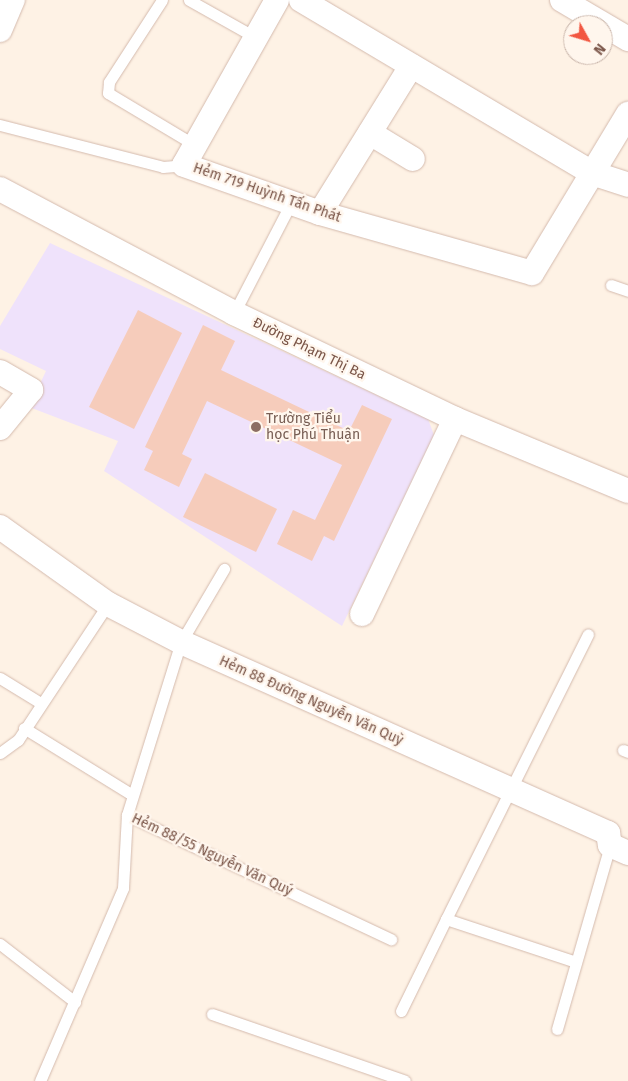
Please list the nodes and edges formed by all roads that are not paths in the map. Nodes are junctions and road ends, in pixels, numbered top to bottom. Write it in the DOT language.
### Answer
graph roads {
  1 [pos="13,0"];
  2 [pos="162,0"];
  3 [pos="189,0"];
  4 [pos="277,0"];
  5 [pos="301,0"];
  6 [pos="562,0"];
  7 [pos="0,30"];
  8 [pos="255,37"];
  9 [pos="628,39"];
  10 [pos="411,66"];
  11 [pos="628,114"];
  12 [pos="0,125"];
  13 [pos="370,133"];
  14 [pos="189,155"];
  15 [pos="414,159"];
  16 [pos="592,174"];
  17 [pos="628,185"];
  18 [pos="0,189"];
  19 [pos="291,203"];
  20 [pos="320,213"];
  21 [pos="611,285"];
  22 [pos="628,290"];
  23 [pos="234,313"];
  24 [pos="0,372"];
  25 [pos="455,419"];
  26 [pos="0,428"];
  27 [pos="628,491"];
  28 [pos="0,527"];
  29 [pos="224,569"];
  30 [pos="108,604"];
  31 [pos="362,614"];
  32 [pos="588,634"];
  33 [pos="181,642"];
  34 [pos="0,678"];
  35 [pos="39,702"];
  36 [pos="24,728"];
  37 [pos="0,753"];
  38 [pos="510,789"];
  39 [pos="131,794"];
  40 [pos="127,815"];
  41 [pos="619,849"];
  42 [pos="446,919"];
  43 [pos="391,939"];
  44 [pos="0,944"];
  45 [pos="576,962"];
  46 [pos="75,1002"];
  47 [pos="401,1010"];
  48 [pos="212,1014"];
  49 [pos="557,1029"];
  50 [pos="40,1081"];
  51 [pos="405,1081"];
  1 -- 7 [label="street"];
  2 -- 14 [label="lane"];
  3 -- 8 [label="lane"];
  4 -- 8 [label="street, Hẻm 719 Huỳnh Tấn Phát"];
  5 -- 10 [label="street"];
  6 -- 9 [label="street"];
  8 -- 14 [label="street, Hẻm 719 Huỳnh Tấn Phát"];
  10 -- 13 [label="street"];
  10 -- 16 [label="street"];
  11 -- 16 [label="street"];
  12 -- 14 [label="lane"];
  13 -- 15 [label="street"];
  13 -- 20 [label="street"];
  14 -- 19 [label="street, Hẻm 719 Huỳnh Tấn Phát"];
  16 -- 17 [label="street"];
  16 -- 20 [label="street, Hẻm 719 Huỳnh Tấn Phát"];
  18 -- 23 [label="street, Đường Phạm Thị Ba"];
  19 -- 20 [label="street, Hẻm 719 Huỳnh Tấn Phát"];
  19 -- 23 [label="lane"];
  21 -- 22 [label="lane"];
  23 -- 25 [label="street, Đường Phạm Thị Ba"];
  24 -- 26 [label="street"];
  25 -- 27 [label="street, Đường Phạm Thị Ba"];
  25 -- 31 [label="street"];
  28 -- 30 [label="street, Hẻm 88 Đường Nguyễn Văn Quỳ"];
  29 -- 33 [label="lane"];
  30 -- 33 [label="street, Hẻm 88 Đường Nguyễn Văn Quỳ"];
  30 -- 35 [label="lane"];
  32 -- 38 [label="lane"];
  33 -- 38 [label="street, Hẻm 88 Đường Nguyễn Văn Quỳ"];
  33 -- 39 [label="lane"];
  34 -- 35 [label="lane"];
  35 -- 36 [label="lane"];
  36 -- 37 [label="lane"];
  36 -- 39 [label="lane"];
  38 -- 41 [label="street, Hẻm 88 Đường Nguyễn Văn Quỳ"];
  38 -- 42 [label="lane"];
  39 -- 40 [label="lane"];
  40 -- 43 [label="lane, Hẻm 88/55 Nguyễn Văn Quý"];
  40 -- 46 [label="lane, Hẻm 88/55 Nguyễn Văn Quý"];
  41 -- 45 [label="lane"];
  42 -- 45 [label="lane"];
  42 -- 47 [label="lane"];
  44 -- 46 [label="lane"];
  45 -- 49 [label="lane"];
  46 -- 50 [label="lane, Hẻm 88/55 Nguyễn Văn Quý"];
  48 -- 51 [label="lane"];
}
